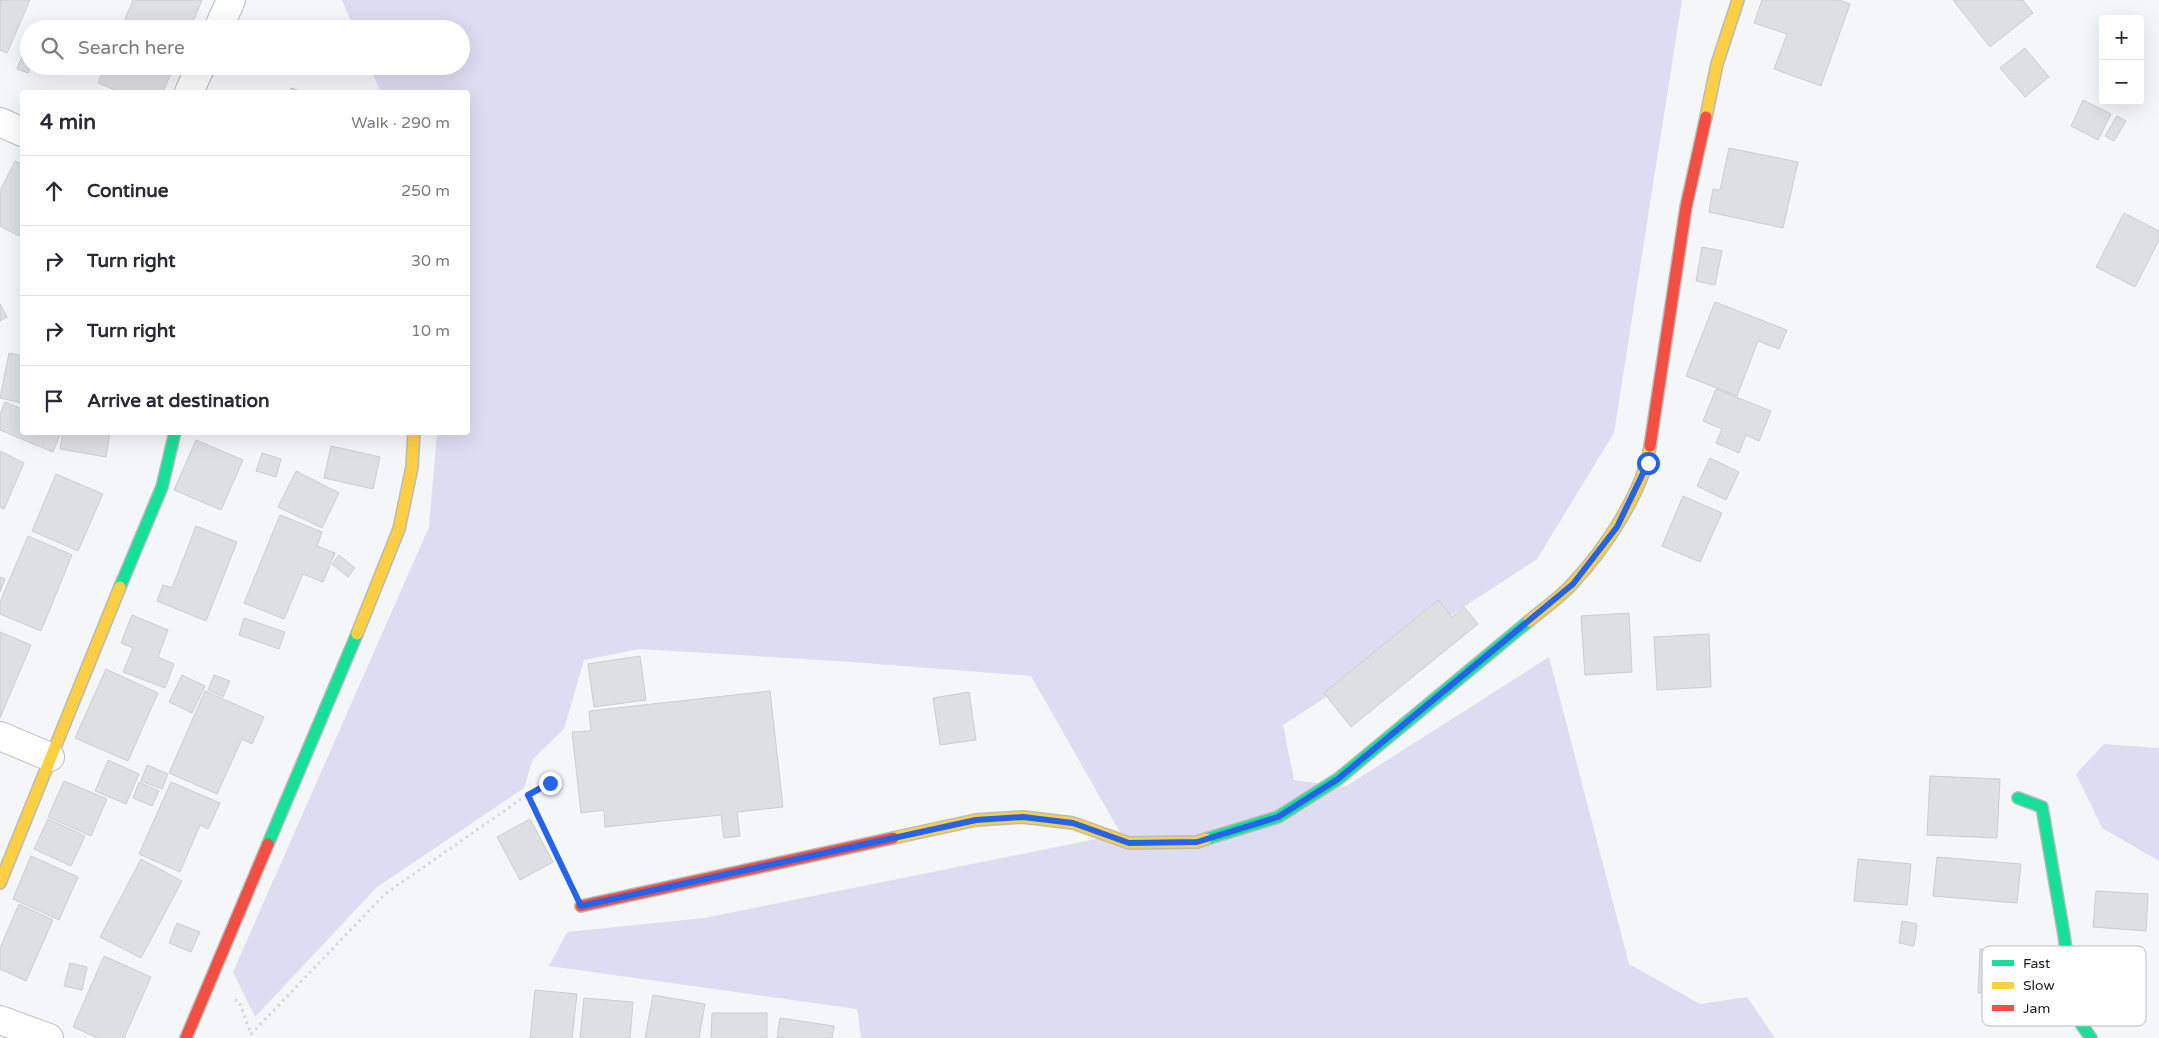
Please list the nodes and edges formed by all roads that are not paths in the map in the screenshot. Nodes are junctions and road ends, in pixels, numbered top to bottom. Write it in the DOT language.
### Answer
graph roads {
  1 [pos="231,0"];
  2 [pos="1738,0"];
  3 [pos="222,20"];
  4 [pos="197,75"];
  5 [pos="191,90"];
  6 [pos="0,122"];
  7 [pos="20,131"];
  8 [pos="174,435"];
  9 [pos="414,435"];
  10 [pos="0,736"];
  11 [pos="50,757"];
  12 [pos="2018,798"];
  13 [pos="0,883"];
  14 [pos="581,906"];
  15 [pos="2066,946"];
  16 [pos="0,1020"];
  17 [pos="2083,1026"];
  18 [pos="49,1038"];
  19 [pos="186,1038"];
  20 [pos="2091,1038"];
  1 -- 3 [label="street"];
  2 -- 14 [label="street"];
  4 -- 5 [label="street"];
  6 -- 7 [label="street"];
  8 -- 11 [label="street"];
  9 -- 19 [label="street"];
  10 -- 11 [label="street"];
  11 -- 13 [label="street"];
  12 -- 15 [label="street"];
  16 -- 18 [label="street"];
  17 -- 20 [label="street"];
}
